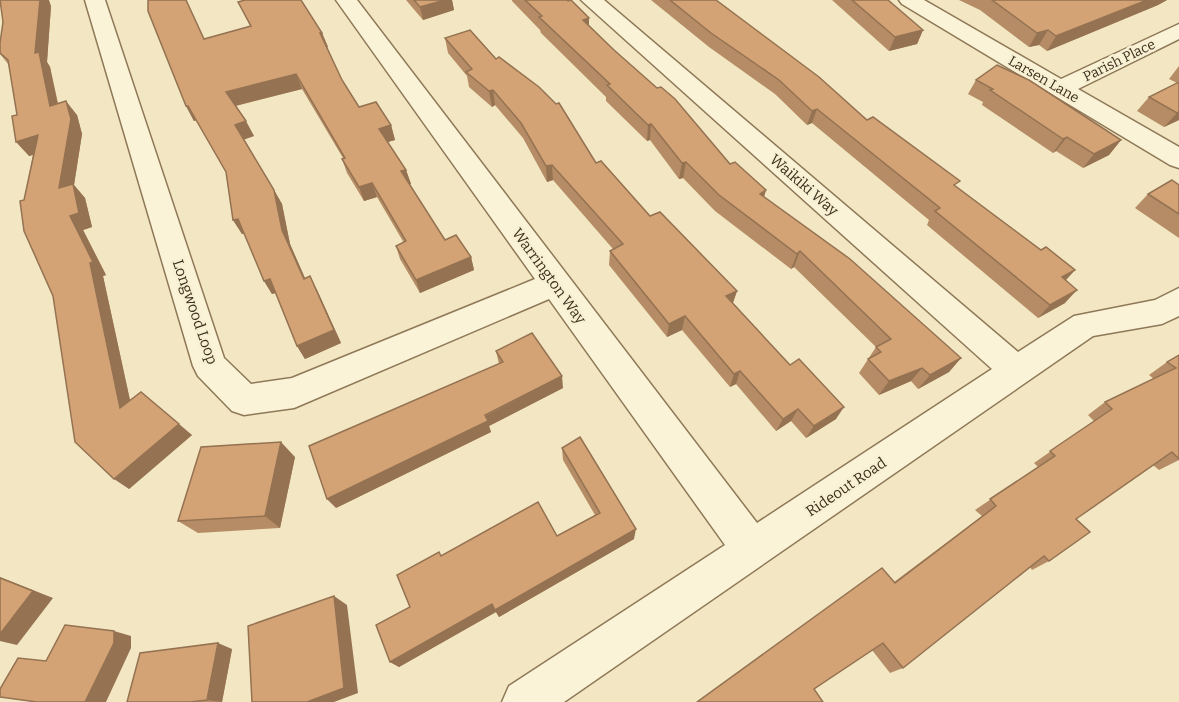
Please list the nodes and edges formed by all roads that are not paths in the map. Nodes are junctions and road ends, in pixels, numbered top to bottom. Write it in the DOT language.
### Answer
graph roads {
  1 [pos="95,0"];
  2 [pos="346,0"];
  3 [pos="591,0"];
  4 [pos="909,0"];
  5 [pos="1179,31"];
  6 [pos="1060,88"];
  7 [pos="1179,159"];
  8 [pos="554,284"];
  9 [pos="1179,300"];
  10 [pos="1017,371"];
  11 [pos="753,550"];
  12 [pos="525,702"];
  1 -- 8 [label="street, Longwood Loop"];
  2 -- 8 [label="street, Warrington Way"];
  3 -- 10 [label="street, Waikiki Way"];
  4 -- 6 [label="street, Larsen Lane"];
  5 -- 6 [label="street, Parish Place"];
  6 -- 7 [label="street, Larsen Lane"];
  8 -- 11 [label="street, Warrington Way"];
  9 -- 10 [label="street, Rideout Road"];
  10 -- 11 [label="street, Rideout Road"];
  11 -- 12 [label="street, Rideout Road"];
}
